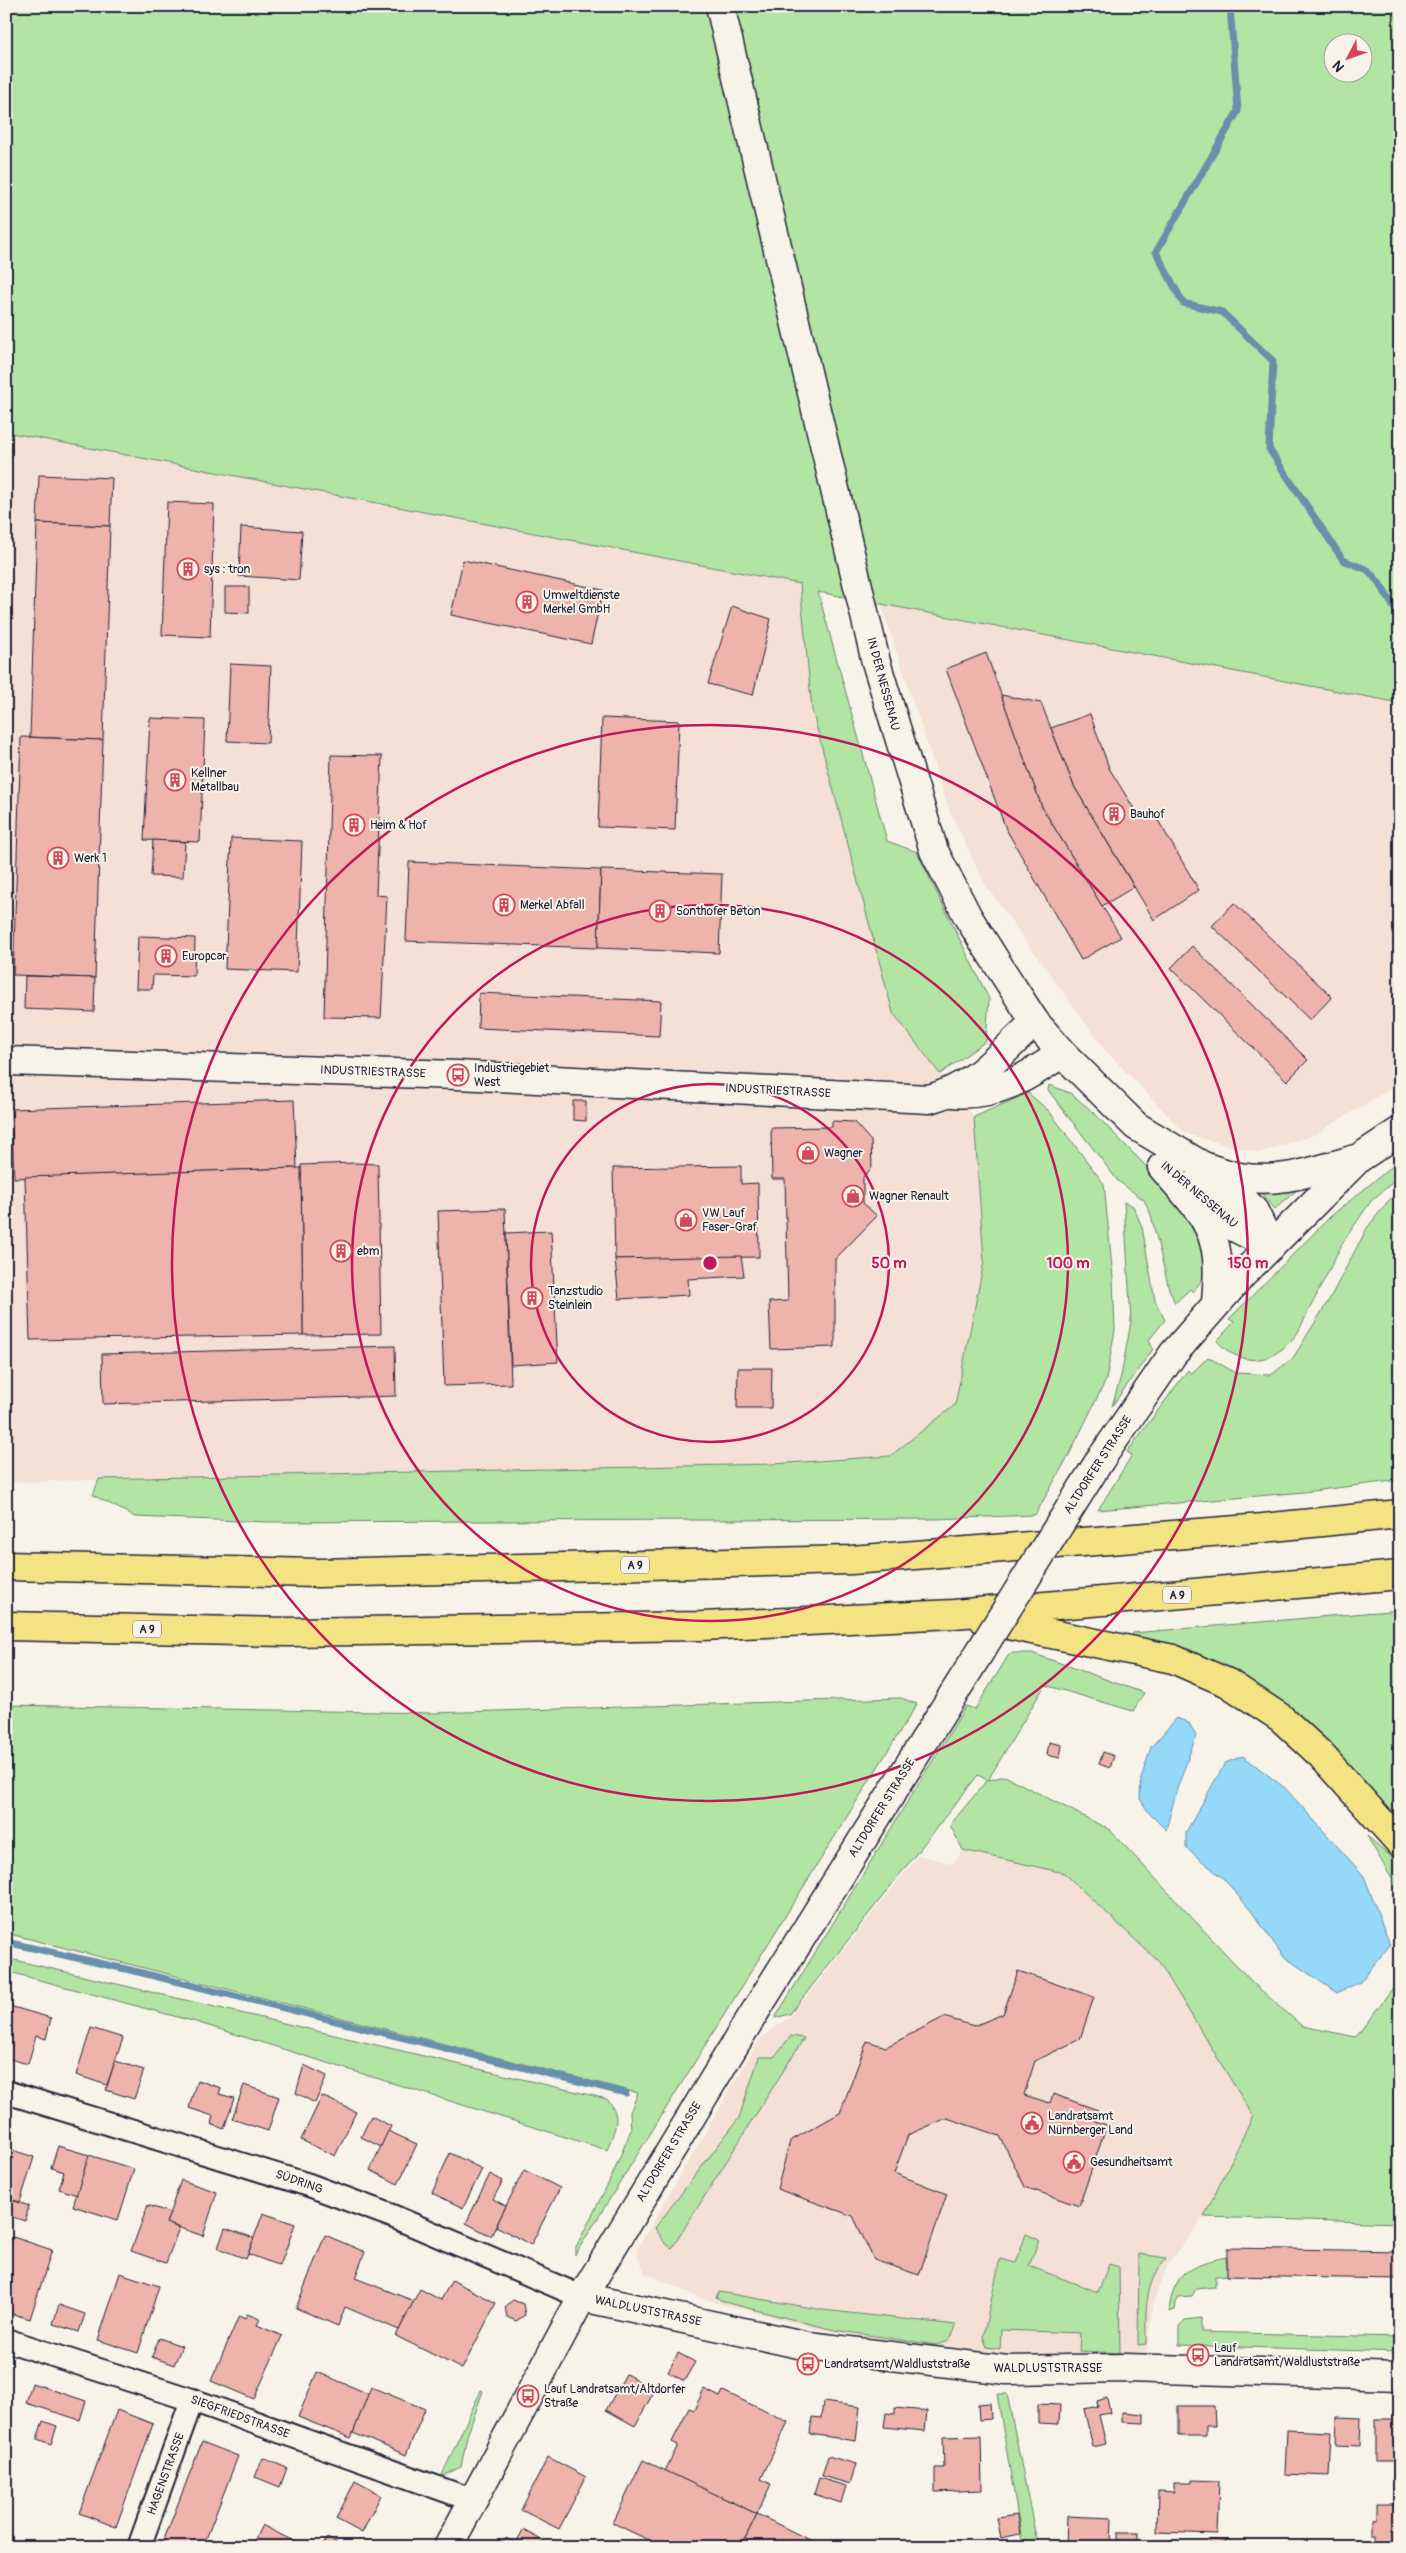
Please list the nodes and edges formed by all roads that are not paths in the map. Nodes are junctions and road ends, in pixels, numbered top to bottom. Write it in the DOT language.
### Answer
graph roads {
  1 [pos="720,6"];
  2 [pos="1035,1022"];
  3 [pos="1062,1053"];
  4 [pos="6,1060"];
  5 [pos="949,1093"];
  6 [pos="1136,1126"];
  7 [pos="1400,1131"];
  8 [pos="1359,1158"];
  9 [pos="1162,1166"];
  10 [pos="1203,1166"];
  11 [pos="1271,1246"];
  12 [pos="1216,1304"];
  13 [pos="1400,1514"];
  14 [pos="6,1566"];
  15 [pos="1400,1575"];
  16 [pos="954,1614"];
  17 [pos="6,1626"];
  18 [pos="1400,1843"];
  19 [pos="6,2092"];
  20 [pos="582,2297"];
  21 [pos="6,2340"];
  22 [pos="1400,2376"];
  23 [pos="192,2400"];
  24 [pos="472,2500"];
  25 [pos="139,2547"];
  26 [pos="448,2547"];
  1 -- 2 [label="street, IN DER NESSENAU"];
  2 -- 3 [label="street, IN DER NESSENAU"];
  2 -- 5 [label="street, INDUSTRIESTRASSE"];
  3 -- 5 [label="street, INDUSTRIESTRASSE"];
  3 -- 6 [label="street, IN DER NESSENAU"];
  4 -- 5 [label="street, INDUSTRIESTRASSE"];
  6 -- 9 [label="street, IN DER NESSENAU"];
  6 -- 10 [label="street, IN DER NESSENAU"];
  7 -- 8 [label="street, ALTDORFER STRASSE"];
  8 -- 10 [label="street"];
  8 -- 11 [label="street, ALTDORFER STRASSE"];
  9 -- 11 [label="street, IN DER NESSENAU"];
  9 -- 12 [label="street"];
  10 -- 11 [label="street, IN DER NESSENAU"];
  11 -- 12 [label="street, ALTDORFER STRASSE"];
  12 -- 20 [label="street, ALTDORFER STRASSE, bridge"];
  13 -- 14 [label="highway, A 9"];
  15 -- 16 [label="highway, A 9"];
  16 -- 17 [label="highway, A 9"];
  16 -- 18 [label="highway"];
  19 -- 20 [label="street, SÜDRING"];
  20 -- 22 [label="street, WALDLUSTSTRASSE"];
  20 -- 24 [label="street, ALTDORFER STRASSE"];
  21 -- 23 [label="street, SIEGFRIEDSTRASSE"];
  23 -- 24 [label="street, SIEGFRIEDSTRASSE"];
  23 -- 25 [label="street, HAGENSTRASSE"];
  24 -- 26 [label="street, ALTDORFER STRASSE"];
}
